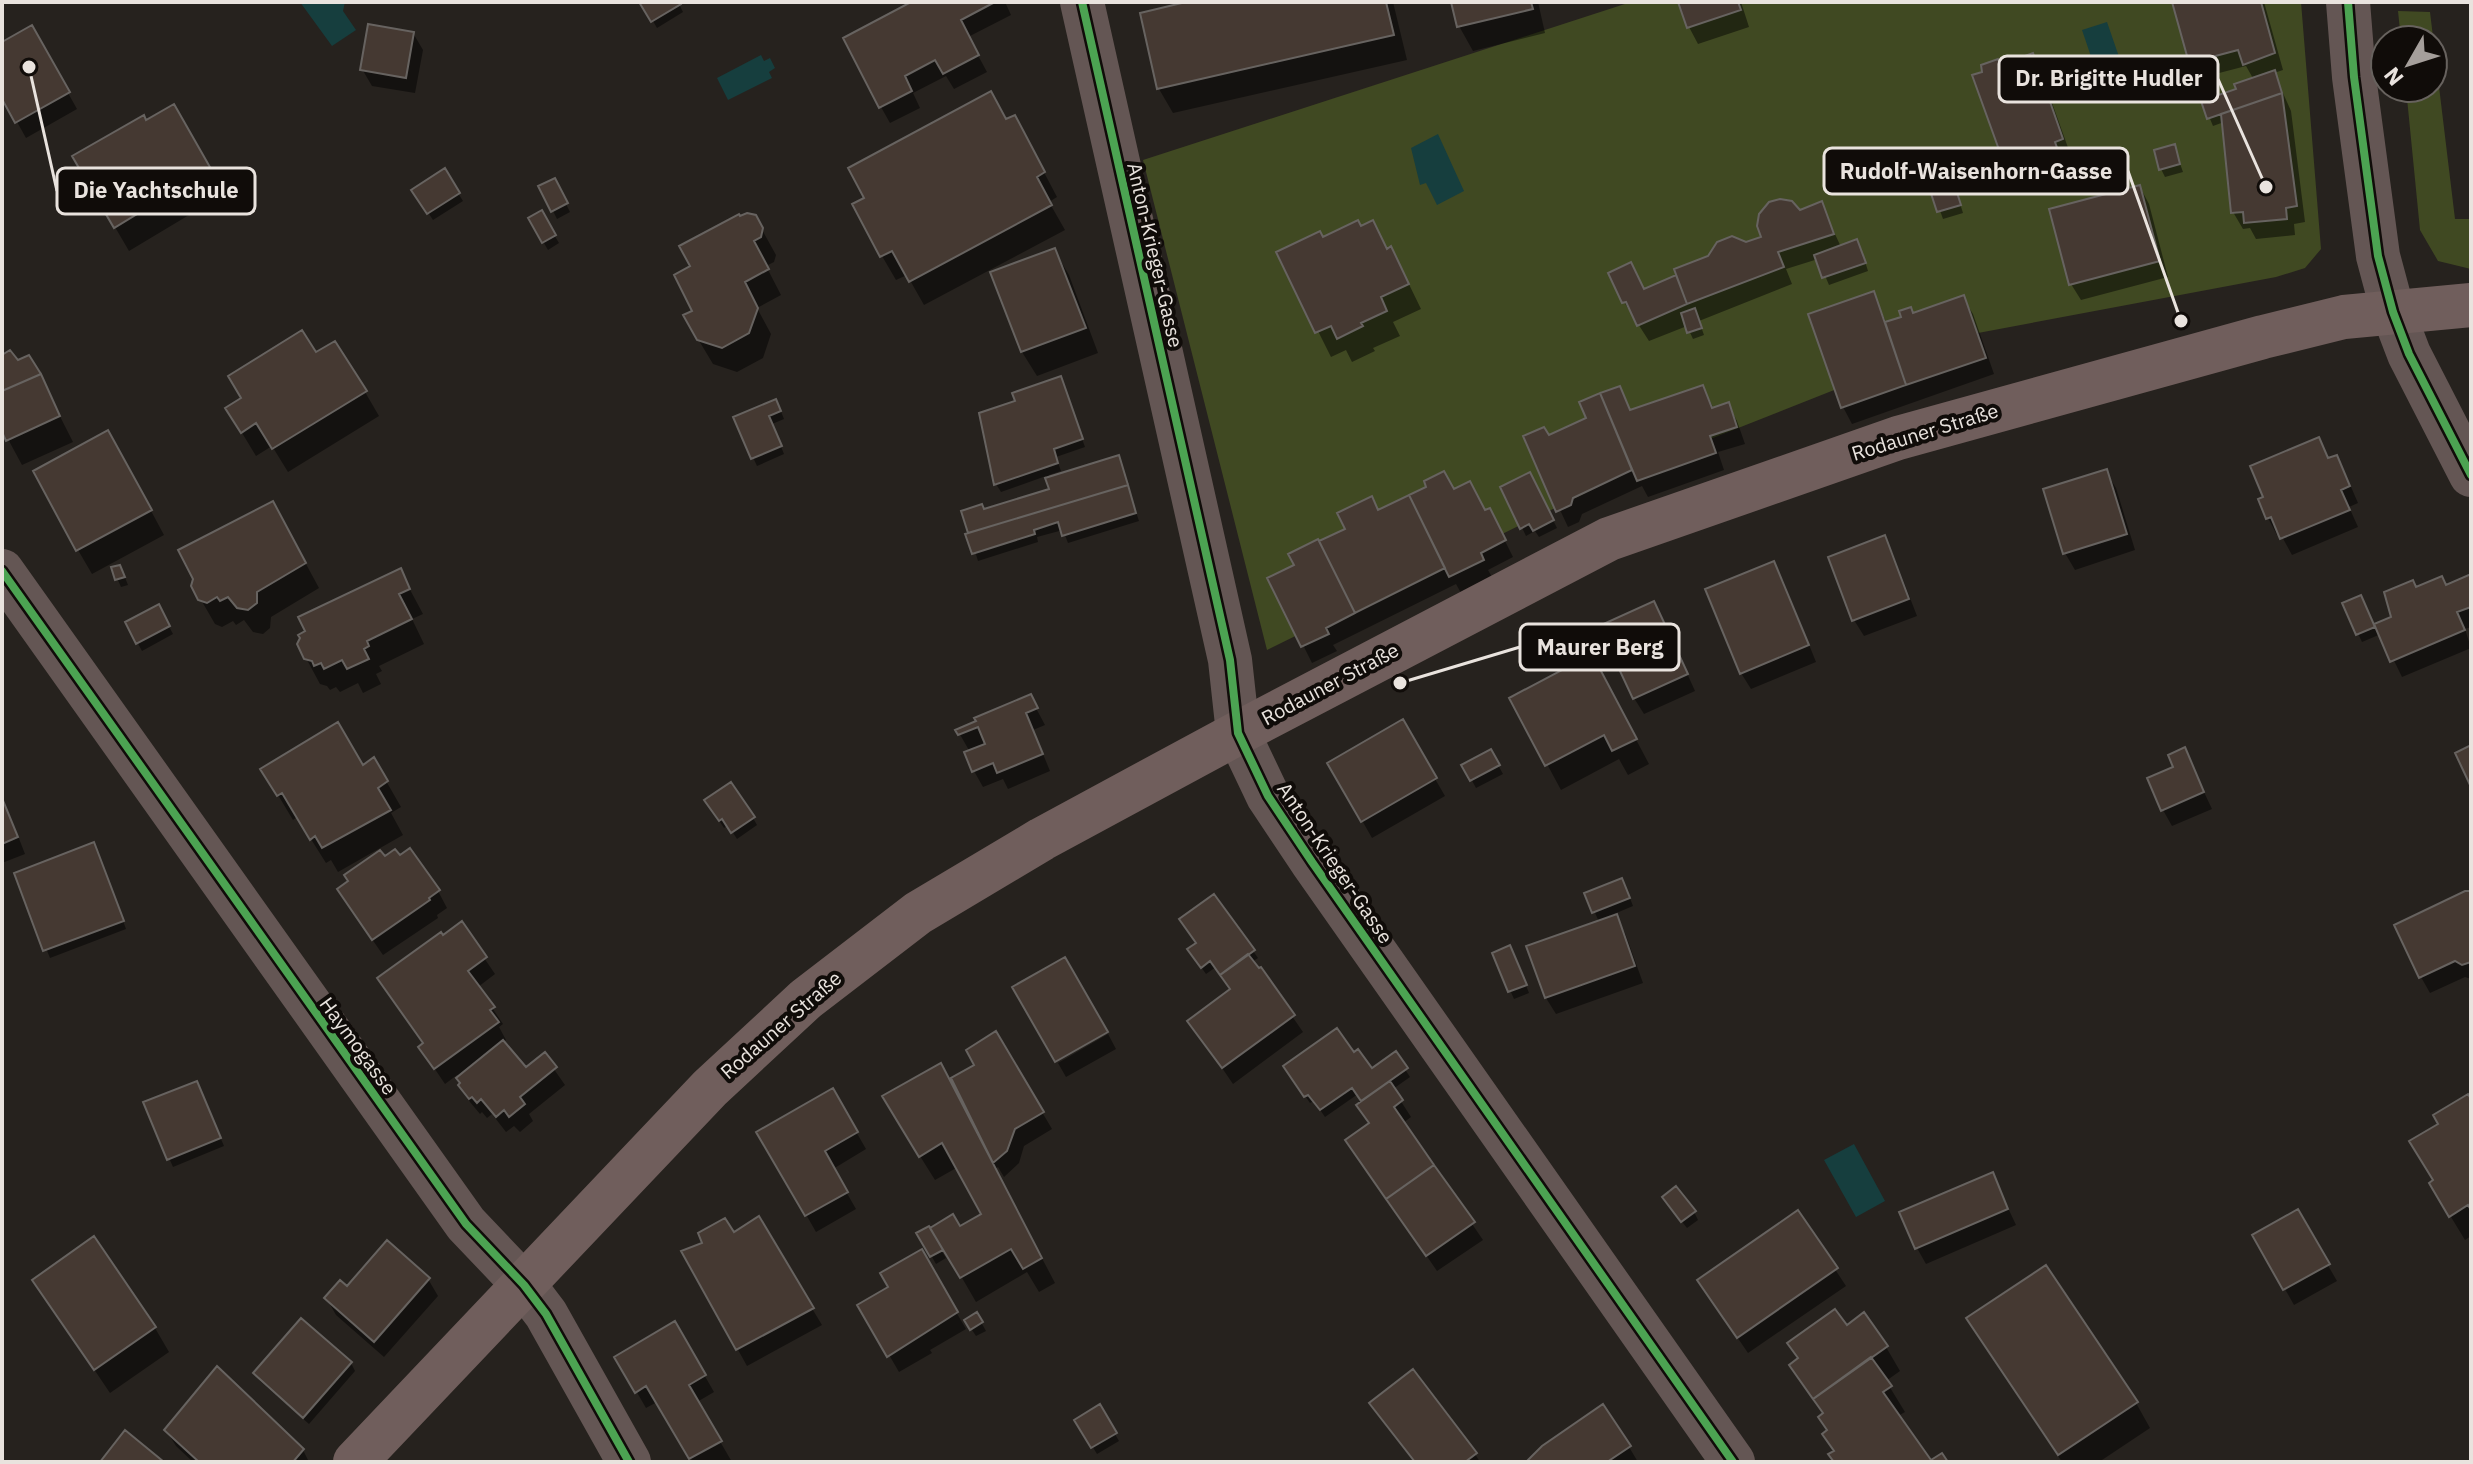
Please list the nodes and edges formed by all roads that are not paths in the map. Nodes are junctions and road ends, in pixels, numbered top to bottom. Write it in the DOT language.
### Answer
graph roads {
  1 [pos="1082,2"];
  2 [pos="2348,2"];
  3 [pos="2471,305"];
  4 [pos="2393,312"];
  5 [pos="2471,475"];
  6 [pos="2,571"];
  7 [pos="1238,733"];
  8 [pos="524,1285"];
  9 [pos="1720,1458"];
  10 [pos="355,1462"];
  11 [pos="629,1462"];
  1 -- 7 [label="street, Anton-Krieger-Gasse"];
  2 -- 4 [label="street"];
  3 -- 4 [label="main road, Rodauner Straße"];
  4 -- 5 [label="street"];
  4 -- 7 [label="main road, Rodauner Straße"];
  6 -- 8 [label="street, Haymogasse"];
  7 -- 8 [label="main road, Rodauner Straße"];
  7 -- 9 [label="street, Anton-Krieger-Gasse"];
  8 -- 10 [label="main road, Rodauner Straße"];
  8 -- 11 [label="street, Haymogasse"];
}
